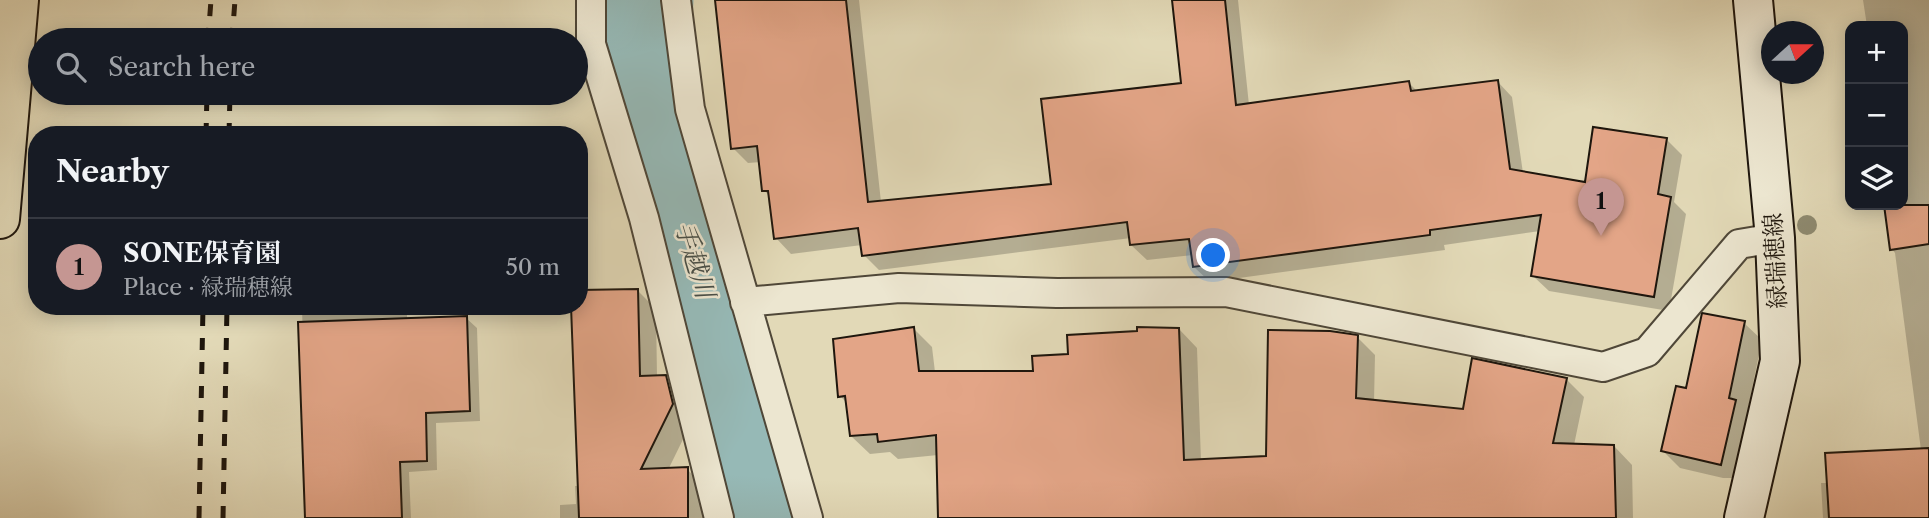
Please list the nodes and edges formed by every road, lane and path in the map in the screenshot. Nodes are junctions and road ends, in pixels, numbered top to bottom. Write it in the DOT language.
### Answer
graph roads {
  1 [pos="19,0"];
  2 [pos="590,0"];
  3 [pos="676,0"];
  4 [pos="1753,0"];
  5 [pos="0,219"];
  6 [pos="1775,238"];
  7 [pos="745,302"];
  8 [pos="719,518"];
  9 [pos="808,518"];
  10 [pos="1744,518"];
  1 -- 5 [label="highway"];
  2 -- 8 [label="lane"];
  3 -- 7 [label="lane"];
  4 -- 6 [label="main road, 緑瑞穂線"];
  6 -- 7 [label="lane"];
  6 -- 10 [label="main road, 緑瑞穂線"];
  7 -- 9 [label="lane"];
}
